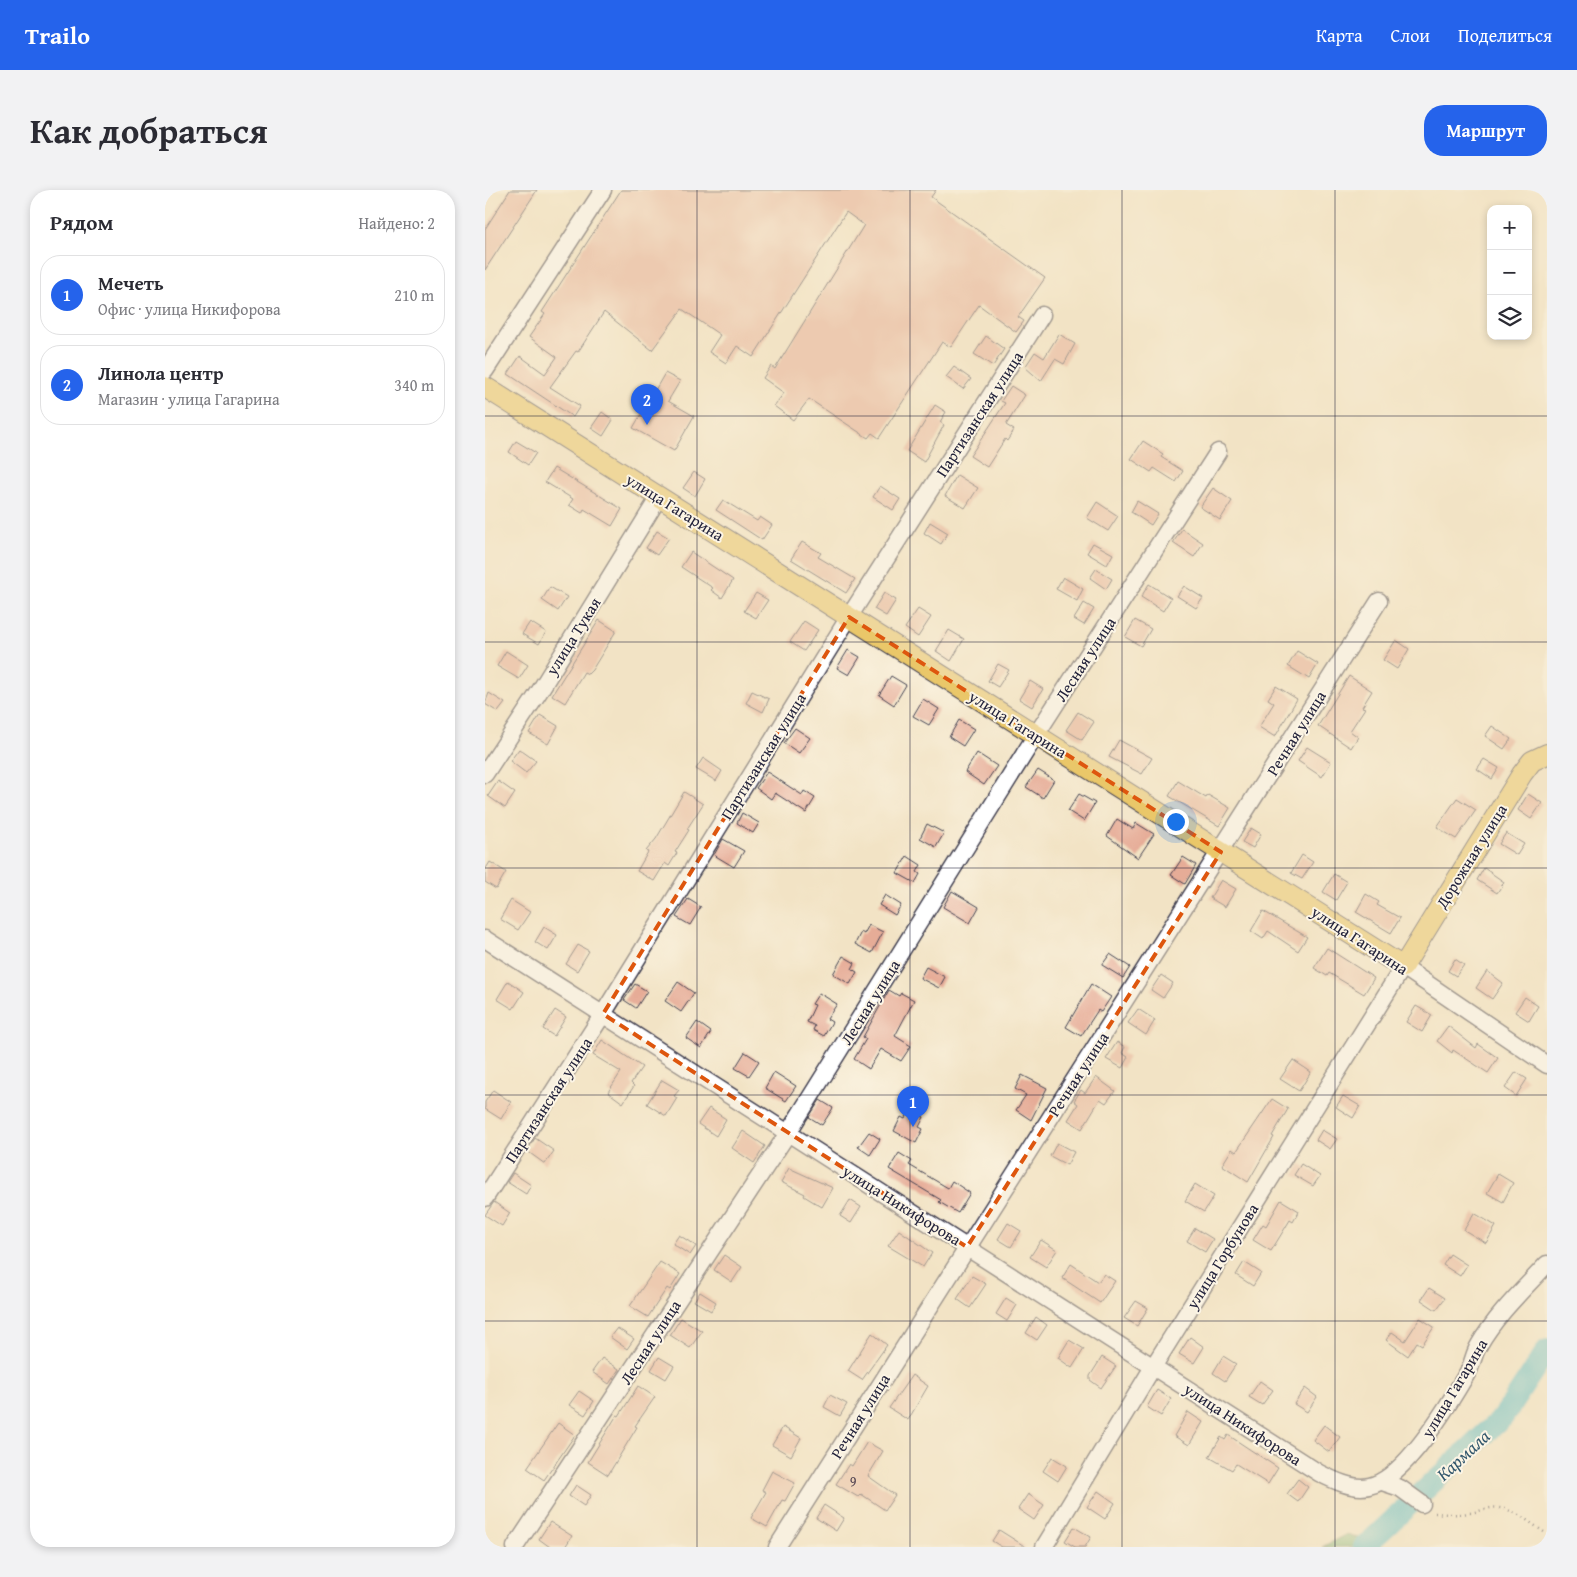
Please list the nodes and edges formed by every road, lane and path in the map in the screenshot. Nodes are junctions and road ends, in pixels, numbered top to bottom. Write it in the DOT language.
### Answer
graph roads {
  1 [pos="603,190"];
  2 [pos="1042,315"];
  3 [pos="485,371"];
  4 [pos="485,387"];
  5 [pos="1218,452"];
  6 [pos="659,497"];
  7 [pos="1379,601"];
  8 [pos="849,617"];
  9 [pos="1036,736"];
  10 [pos="1547,754"];
  11 [pos="485,774"];
  12 [pos="1221,852"];
  13 [pos="485,939"];
  14 [pos="1403,967"];
  15 [pos="603,1014"];
  16 [pos="1547,1065"];
  17 [pos="788,1133"];
  18 [pos="485,1198"];
  19 [pos="967,1247"];
  20 [pos="1547,1264"];
  21 [pos="1153,1367"];
  22 [pos="1382,1482"];
  23 [pos="1422,1504"];
  24 [pos="1547,1534"];
  25 [pos="515,1547"];
  26 [pos="777,1547"];
  27 [pos="1044,1547"];
  1 -- 3 [label="street"];
  2 -- 8 [label="street, Партизанская улица"];
  4 -- 6 [label="main road, улица Гагарина"];
  5 -- 9 [label="street, Лесная улица"];
  6 -- 8 [label="main road, улица Гагарина"];
  6 -- 11 [label="street, улица Тукая"];
  7 -- 12 [label="street, Речная улица"];
  8 -- 9 [label="main road, улица Гагарина"];
  8 -- 15 [label="street, Партизанская улица"];
  9 -- 12 [label="main road, улица Гагарина"];
  9 -- 17 [label="street, Лесная улица"];
  10 -- 14 [label="main road, Дорожная улица"];
  12 -- 14 [label="main road, улица Гагарина"];
  12 -- 19 [label="street, Речная улица"];
  13 -- 15 [label="street, улица Никифорова"];
  14 -- 16 [label="street, улица Гагарина"];
  14 -- 21 [label="street, улица Горбунова"];
  15 -- 17 [label="street, улица Никифорова"];
  15 -- 18 [label="street, Партизанская улица"];
  17 -- 19 [label="street, улица Никифорова"];
  17 -- 25 [label="street, Лесная улица"];
  19 -- 21 [label="street, улица Никифорова"];
  19 -- 26 [label="street, Речная улица"];
  20 -- 22 [label="street, улица Гагарина"];
  21 -- 22 [label="street, улица Никифорова"];
  21 -- 27 [label="street, улица Горбунова"];
  22 -- 23 [label="street"];
  23 -- 24 [label="path"];
}
